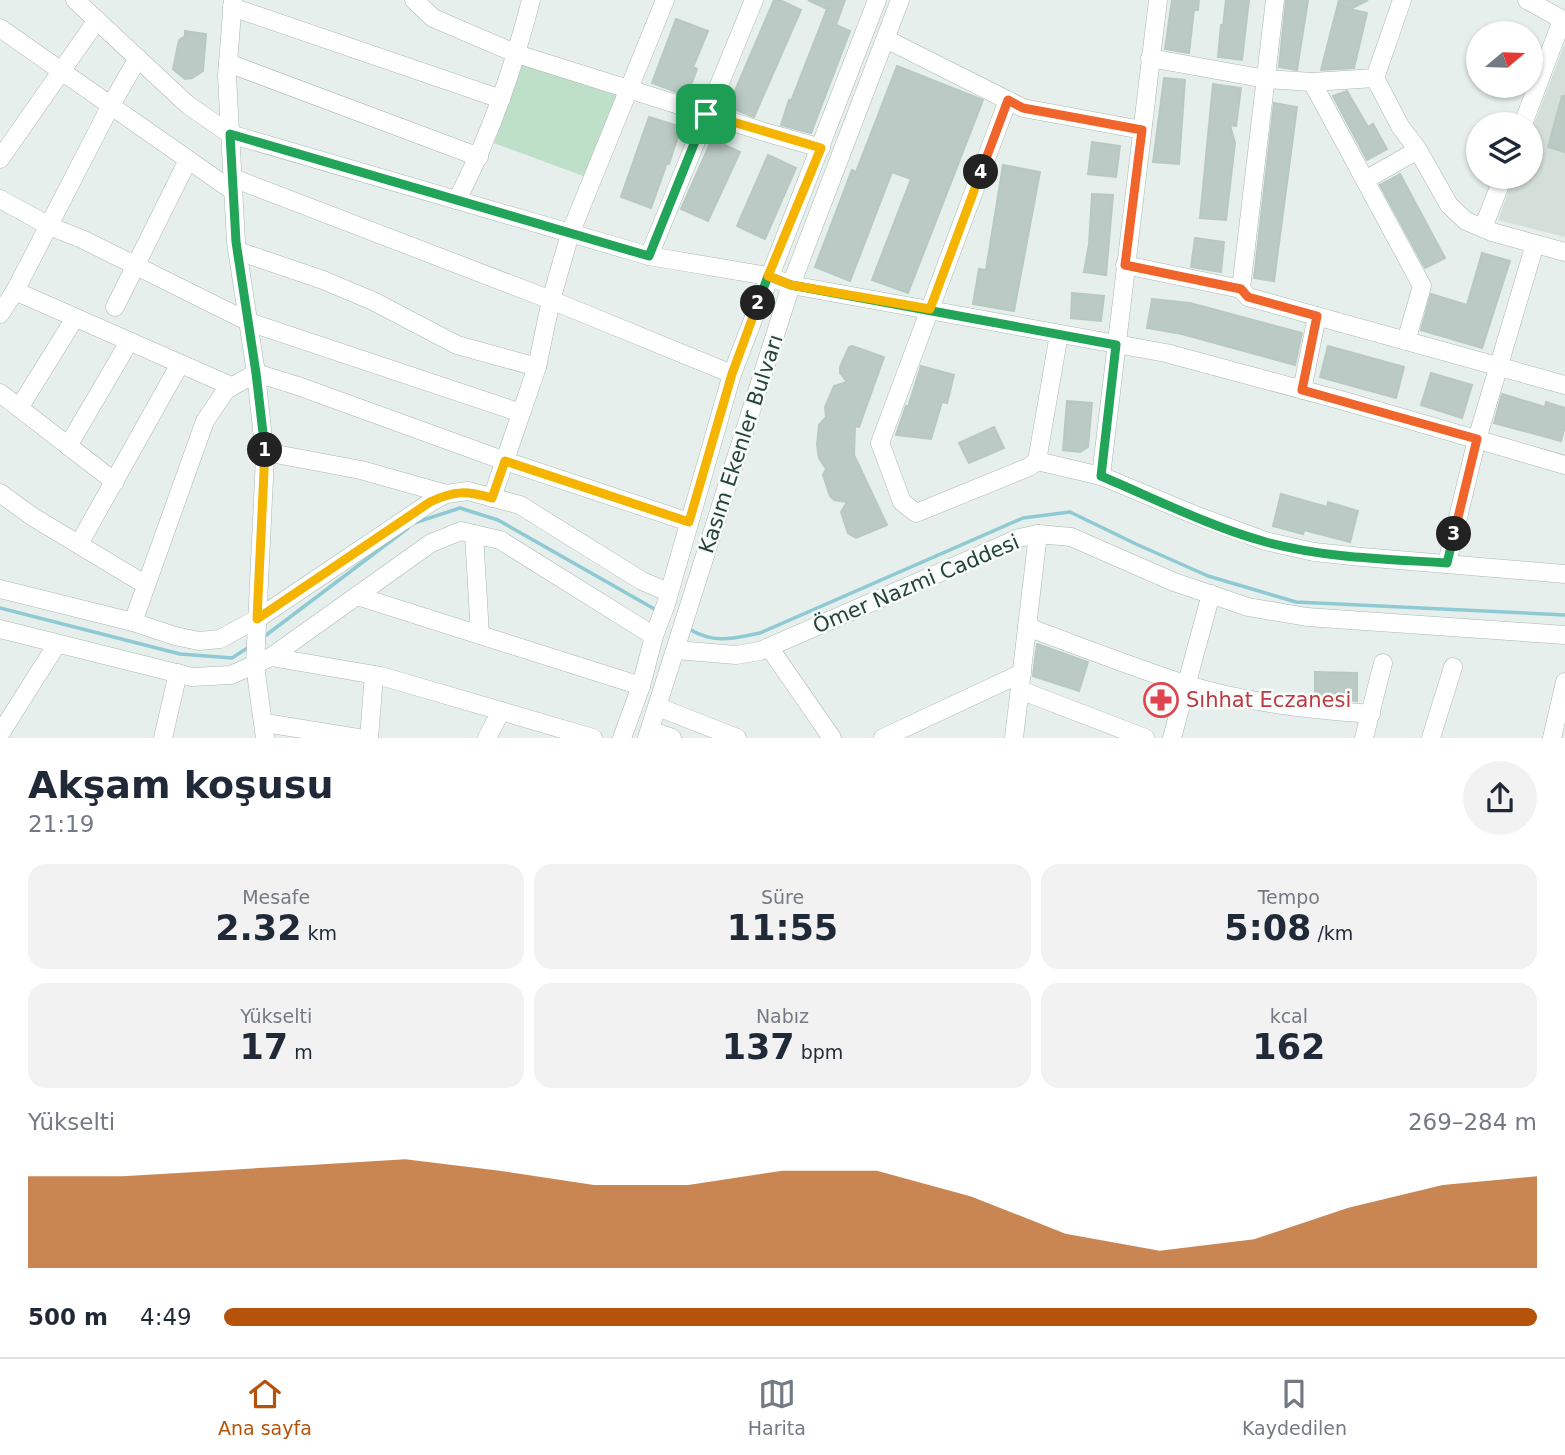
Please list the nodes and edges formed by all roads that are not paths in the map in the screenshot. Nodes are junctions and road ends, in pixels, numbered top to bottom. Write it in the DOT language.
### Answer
graph roads {
  1 [pos="75,0"];
  2 [pos="414,0"];
  3 [pos="531,0"];
  4 [pos="665,0"];
  5 [pos="754,0"];
  6 [pos="877,0"];
  7 [pos="900,0"];
  8 [pos="1158,0"];
  9 [pos="1275,0"];
  10 [pos="1402,0"];
  11 [pos="1527,0"];
  12 [pos="231,3"];
  13 [pos="434,9"];
  14 [pos="94,11"];
  15 [pos="1564,21"];
  16 [pos="0,28"];
  17 [pos="886,39"];
  18 [pos="517,54"];
  19 [pos="138,58"];
  20 [pos="1150,58"];
  21 [pos="228,63"];
  22 [pos="61,68"];
  23 [pos="1375,78"];
  24 [pos="1266,79"];
  25 [pos="1312,82"];
  26 [pos="629,89"];
  27 [pos="501,99"];
  28 [pos="1008,100"];
  29 [pos="111,105"];
  30 [pos="1528,112"];
  31 [pos="706,114"];
  32 [pos="1142,130"];
  33 [pos="230,134"];
  34 [pos="821,148"];
  35 [pos="1418,150"];
  36 [pos="479,156"];
  37 [pos="0,159"];
  38 [pos="188,160"];
  39 [pos="1365,180"];
  40 [pos="233,184"];
  41 [pos="1498,189"];
  42 [pos="0,200"];
  43 [pos="457,200"];
  44 [pos="48,226"];
  45 [pos="1483,228"];
  46 [pos="570,234"];
  47 [pos="1535,244"];
  48 [pos="238,251"];
  49 [pos="1565,253"];
  50 [pos="649,256"];
  51 [pos="1125,265"];
  52 [pos="134,266"];
  53 [pos="768,276"];
  54 [pos="791,285"];
  55 [pos="1241,289"];
  56 [pos="15,291"];
  57 [pos="551,300"];
  58 [pos="114,307"];
  59 [pos="930,309"];
  60 [pos="0,314"];
  61 [pos="1317,316"];
  62 [pos="75,318"];
  63 [pos="248,322"];
  64 [pos="1059,334"];
  65 [pos="1406,341"];
  66 [pos="129,342"];
  67 [pos="1116,345"];
  68 [pos="180,363"];
  69 [pos="537,367"];
  70 [pos="1498,368"];
  71 [pos="256,373"];
  72 [pos="732,374"];
  73 [pos="1565,385"];
  74 [pos="231,386"];
  75 [pos="1302,390"];
  76 [pos="0,393"];
  77 [pos="19,408"];
  78 [pos="521,413"];
  79 [pos="1477,439"];
  80 [pos="68,446"];
  81 [pos="265,452"];
  82 [pos="505,461"];
  83 [pos="1037,461"];
  84 [pos="1565,465"];
  85 [pos="1101,476"];
  86 [pos="115,482"];
  87 [pos="0,493"];
  88 [pos="446,494"];
  89 [pos="492,498"];
  90 [pos="689,522"];
  91 [pos="474,534"];
  92 [pos="1038,534"];
  93 [pos="79,544"];
  94 [pos="1447,563"];
  95 [pos="1565,574"];
  96 [pos="146,585"];
  97 [pos="0,589"];
  98 [pos="1211,594"];
  99 [pos="356,596"];
  100 [pos="667,598"];
  101 [pos="257,619"];
  102 [pos="133,622"];
  103 [pos="1027,627"];
  104 [pos="0,629"];
  105 [pos="655,632"];
  106 [pos="480,635"];
  107 [pos="1565,635"];
  108 [pos="57,644"];
  109 [pos="677,647"];
  110 [pos="769,647"];
  111 [pos="263,661"];
  112 [pos="1383,663"];
  113 [pos="1453,667"];
  114 [pos="178,673"];
  115 [pos="374,675"];
  116 [pos="1021,682"];
  117 [pos="1565,682"];
  118 [pos="1186,684"];
  119 [pos="641,686"];
  120 [pos="658,706"];
  121 [pos="501,711"];
  122 [pos="1371,714"];
  123 [pos="265,730"];
  124 [pos="2,733"];
  125 [pos="648,734"];
  126 [pos="163,737"];
  127 [pos="358,737"];
  128 [pos="369,737"];
  129 [pos="486,737"];
  130 [pos="593,737"];
  131 [pos="622,737"];
  132 [pos="672,737"];
  133 [pos="737,737"];
  134 [pos="832,737"];
  135 [pos="883,737"];
  136 [pos="1014,737"];
  137 [pos="1145,737"];
  138 [pos="1172,737"];
  139 [pos="1364,737"];
  140 [pos="1432,737"];
  141 [pos="1552,737"];
  1 -- 14 [label="street"];
  2 -- 13 [label="street"];
  3 -- 18 [label="street"];
  4 -- 26 [label="street"];
  5 -- 31 [label="street"];
  6 -- 34 [label="street, Kasım Ekenler Bulvarı"];
  7 -- 17 [label="street, Kasım Ekenler Bulvarı"];
  8 -- 20 [label="street"];
  9 -- 24 [label="street"];
  10 -- 23 [label="street"];
  11 -- 15 [label="street"];
  12 -- 21 [label="street"];
  12 -- 27 [label="street"];
  13 -- 18 [label="street"];
  14 -- 19 [label="street"];
  14 -- 22 [label="street"];
  15 -- 30 [label="street"];
  16 -- 22 [label="street"];
  17 -- 28 [label="street"];
  17 -- 54 [label="street, Kasım Ekenler Bulvarı"];
  18 -- 26 [label="street"];
  18 -- 27 [label="street"];
  19 -- 29 [label="street"];
  19 -- 33 [label="street"];
  20 -- 24 [label="street"];
  20 -- 32 [label="street"];
  21 -- 33 [label="street"];
  21 -- 36 [label="street"];
  22 -- 29 [label="street"];
  22 -- 37 [label="street"];
  23 -- 25 [label="street"];
  23 -- 35 [label="street"];
  24 -- 25 [label="street"];
  24 -- 55 [label="street"];
  25 -- 39 [label="street"];
  26 -- 31 [label="street"];
  26 -- 46 [label="street"];
  27 -- 36 [label="street"];
  28 -- 32 [label="street"];
  28 -- 59 [label="street"];
  29 -- 38 [label="street"];
  29 -- 44 [label="street"];
  31 -- 34 [label="street"];
  31 -- 50 [label="street"];
  32 -- 51 [label="street"];
  33 -- 40 [label="street"];
  33 -- 43 [label="street"];
  34 -- 53 [label="street, Kasım Ekenler Bulvarı"];
  35 -- 39 [label="street"];
  35 -- 45 [label="street"];
  36 -- 43 [label="street"];
  38 -- 40 [label="street"];
  38 -- 52 [label="street"];
  39 -- 65 [label="street"];
  40 -- 48 [label="street"];
  40 -- 57 [label="street"];
  41 -- 45 [label="street"];
  42 -- 44 [label="street"];
  43 -- 46 [label="street"];
  44 -- 52 [label="street"];
  44 -- 56 [label="street"];
  45 -- 47 [label="street"];
  46 -- 50 [label="street"];
  46 -- 57 [label="street"];
  47 -- 49 [label="street"];
  47 -- 70 [label="street"];
  48 -- 63 [label="street"];
  48 -- 69 [label="street"];
  50 -- 53 [label="street"];
  51 -- 55 [label="street"];
  51 -- 67 [label="street"];
  52 -- 58 [label="street"];
  52 -- 63 [label="street"];
  53 -- 54 [label="street"];
  53 -- 72 [label="street, Kasım Ekenler Bulvarı"];
  54 -- 59 [label="street"];
  54 -- 109 [label="street, Kasım Ekenler Bulvarı"];
  55 -- 61 [label="street"];
  56 -- 60 [label="street"];
  56 -- 62 [label="street"];
  57 -- 69 [label="street"];
  57 -- 72 [label="street"];
  59 -- 64 [label="street"];
  59 -- 83 [label="street"];
  61 -- 65 [label="street"];
  61 -- 75 [label="street"];
  62 -- 66 [label="street"];
  62 -- 77 [label="street"];
  63 -- 71 [label="street"];
  63 -- 78 [label="street"];
  64 -- 67 [label="street"];
  64 -- 83 [label="street"];
  65 -- 70 [label="street"];
  66 -- 68 [label="street"];
  66 -- 80 [label="street"];
  67 -- 75 [label="street"];
  67 -- 85 [label="street"];
  68 -- 74 [label="street"];
  68 -- 86 [label="street"];
  69 -- 78 [label="street"];
  70 -- 73 [label="street"];
  70 -- 79 [label="street"];
  71 -- 74 [label="street"];
  71 -- 81 [label="street"];
  71 -- 82 [label="street"];
  72 -- 90 [label="street, Kasım Ekenler Bulvarı"];
  74 -- 96 [label="street"];
  75 -- 79 [label="street"];
  76 -- 77 [label="street"];
  77 -- 80 [label="street"];
  78 -- 82 [label="street"];
  79 -- 84 [label="street"];
  79 -- 94 [label="street"];
  80 -- 86 [label="street"];
  81 -- 88 [label="street"];
  81 -- 101 [label="street"];
  82 -- 89 [label="street"];
  82 -- 90 [label="street"];
  83 -- 85 [label="street"];
  85 -- 94 [label="street"];
  86 -- 93 [label="street"];
  87 -- 93 [label="street"];
  88 -- 89 [label="street"];
  88 -- 101 [label="street"];
  89 -- 100 [label="street"];
  90 -- 100 [label="street, Kasım Ekenler Bulvarı"];
  91 -- 99 [label="street"];
  91 -- 105 [label="street"];
  91 -- 106 [label="street"];
  92 -- 98 [label="street, Ömer Nazmi Caddesi"];
  92 -- 103 [label="street"];
  92 -- 110 [label="street, Ömer Nazmi Caddesi"];
  93 -- 96 [label="street"];
  94 -- 95 [label="street"];
  96 -- 102 [label="street"];
  97 -- 102 [label="street"];
  98 -- 107 [label="street, Ömer Nazmi Caddesi"];
  98 -- 118 [label="street"];
  99 -- 106 [label="street"];
  99 -- 111 [label="street"];
  100 -- 105 [label="street, Kasım Ekenler Bulvarı"];
  101 -- 102 [label="street"];
  101 -- 111 [label="street"];
  103 -- 116 [label="street"];
  103 -- 118 [label="street"];
  104 -- 108 [label="street"];
  105 -- 119 [label="street"];
  106 -- 119 [label="street"];
  108 -- 114 [label="street"];
  108 -- 124 [label="street"];
  109 -- 110 [label="street, Ömer Nazmi Caddesi"];
  109 -- 120 [label="street"];
  110 -- 134 [label="street"];
  111 -- 114 [label="street"];
  111 -- 115 [label="street"];
  111 -- 123 [label="street"];
  112 -- 122 [label="street"];
  113 -- 140 [label="street"];
  114 -- 126 [label="street"];
  115 -- 121 [label="street"];
  115 -- 128 [label="street"];
  116 -- 135 [label="street"];
  116 -- 136 [label="street"];
  116 -- 137 [label="street"];
  117 -- 141 [label="street"];
  118 -- 122 [label="street"];
  118 -- 138 [label="street"];
  119 -- 131 [label="street"];
  120 -- 125 [label="street"];
  120 -- 133 [label="street"];
  121 -- 129 [label="street"];
  121 -- 130 [label="street"];
  122 -- 139 [label="street"];
  123 -- 127 [label="street"];
  125 -- 132 [label="street"];
}
